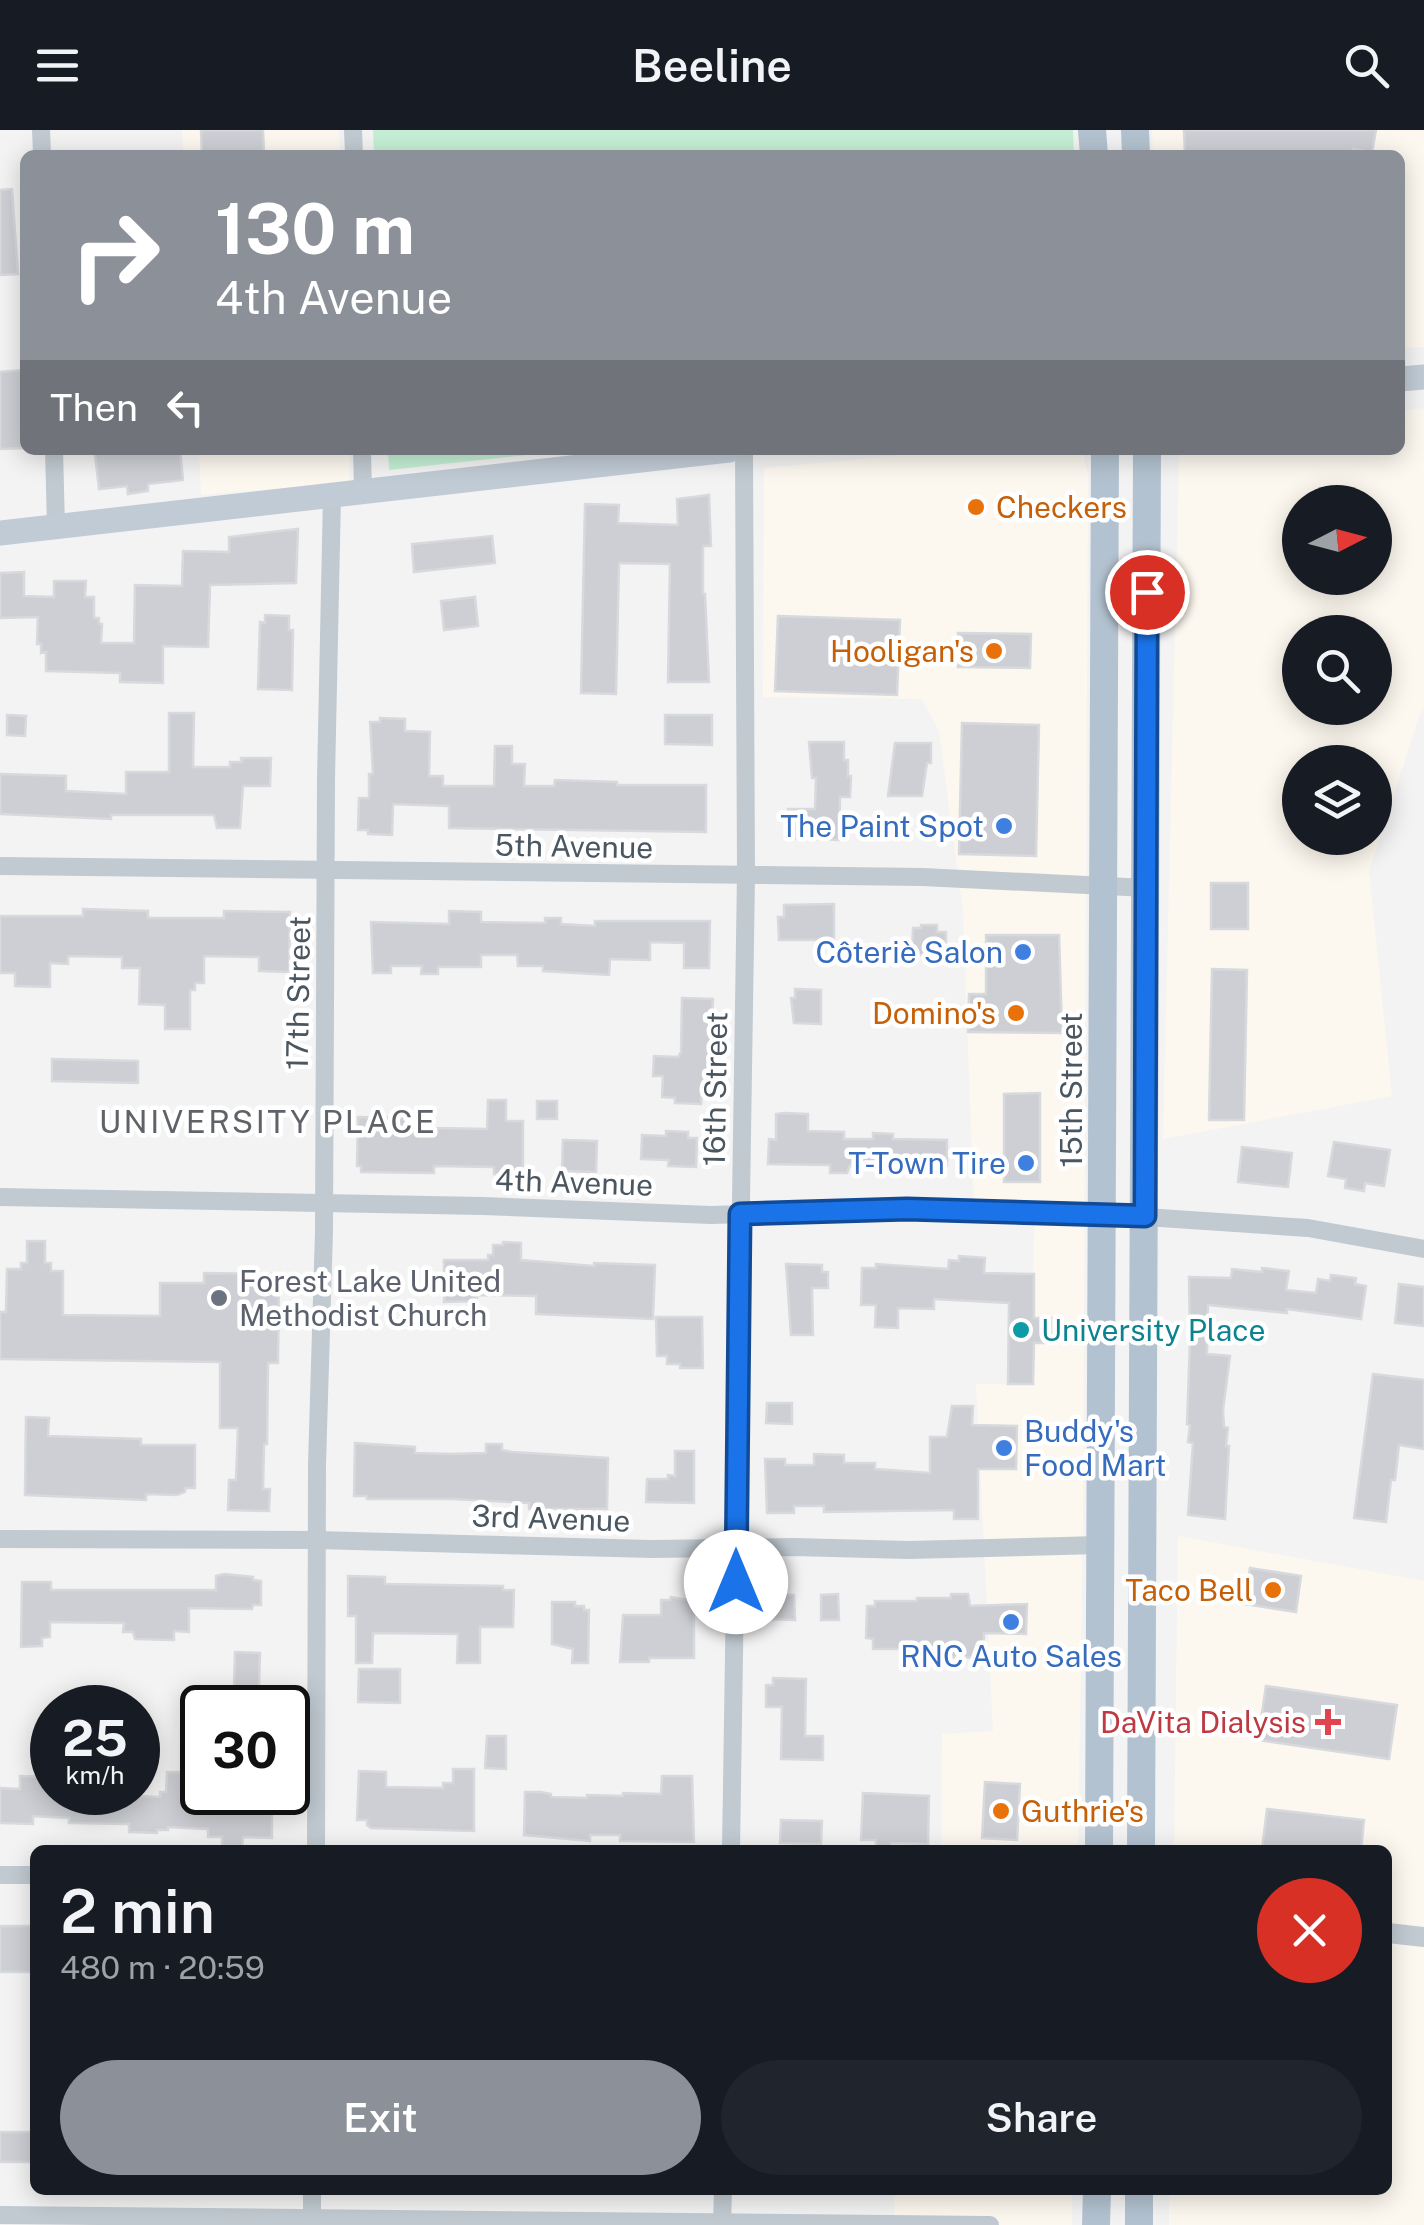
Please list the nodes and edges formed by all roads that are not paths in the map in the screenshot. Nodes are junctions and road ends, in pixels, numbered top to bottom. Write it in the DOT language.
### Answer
graph roads {
  1 [pos="54,455"];
  2 [pos="362,455"];
  3 [pos="685,455"];
  4 [pos="744,455"];
  5 [pos="1105,455"];
  6 [pos="1147,455"];
  7 [pos="362,492"];
  8 [pos="332,496"];
  9 [pos="56,526"];
  10 [pos="0,532"];
  11 [pos="0,866"];
  12 [pos="328,872"];
  13 [pos="746,876"];
  14 [pos="1104,886"];
  15 [pos="1148,888"];
  16 [pos="0,1197"];
  17 [pos="324,1203"];
  18 [pos="1104,1213"];
  19 [pos="740,1214"];
  20 [pos="1145,1216"];
  21 [pos="1424,1249"];
  22 [pos="0,1539"];
  23 [pos="318,1540"];
  24 [pos="1099,1545"];
  25 [pos="736,1548"];
  26 [pos="316,1845"];
  27 [pos="731,1845"];
  28 [pos="1099,1845"];
  29 [pos="1141,1845"];
  30 [pos="0,1875"];
  31 [pos="30,1875"];
  32 [pos="1392,1934"];
  33 [pos="1424,1938"];
  34 [pos="723,2195"];
  35 [pos="1097,2195"];
  36 [pos="1139,2195"];
  37 [pos="0,2215"];
  38 [pos="312,2220"];
  39 [pos="722,2224"];
  40 [pos="990,2225"];
  41 [pos="1096,2225"];
  42 [pos="1139,2225"];
  1 -- 9 [label="street"];
  2 -- 7 [label="street"];
  3 -- 7 [label="main road"];
  4 -- 13 [label="street, 16th Street"];
  5 -- 14 [label="main road, 15th Street"];
  6 -- 15 [label="main road"];
  7 -- 8 [label="main road"];
  8 -- 9 [label="main road"];
  8 -- 12 [label="street, 17th Street"];
  9 -- 10 [label="main road"];
  11 -- 12 [label="street, 5th Avenue"];
  12 -- 13 [label="street, 5th Avenue"];
  12 -- 17 [label="street, 17th Street"];
  13 -- 14 [label="street, 5th Avenue"];
  13 -- 19 [label="street, 16th Street"];
  14 -- 15 [label="street, 5th Avenue"];
  14 -- 18 [label="main road, 15th Street"];
  15 -- 20 [label="main road"];
  16 -- 17 [label="street, 4th Avenue"];
  17 -- 19 [label="street, 4th Avenue"];
  17 -- 23 [label="street, 17th Street"];
  18 -- 19 [label="street, 4th Avenue"];
  18 -- 20 [label="street, 4th Avenue"];
  18 -- 24 [label="main road, 15th Street"];
  19 -- 25 [label="street, 16th Street"];
  20 -- 21 [label="street, 4th Avenue"];
  20 -- 29 [label="main road"];
  22 -- 23 [label="street, 3rd Avenue"];
  23 -- 25 [label="street, 3rd Avenue"];
  23 -- 26 [label="street, 17th Street"];
  24 -- 25 [label="street, 3rd Avenue"];
  24 -- 28 [label="main road, 15th Street"];
  25 -- 27 [label="street, 16th Street"];
  30 -- 31 [label="street"];
  32 -- 33 [label="street"];
  34 -- 39 [label="street"];
  35 -- 41 [label="main road"];
  36 -- 42 [label="main road"];
  37 -- 38 [label="street"];
  38 -- 39 [label="street"];
  39 -- 40 [label="street"];
}
